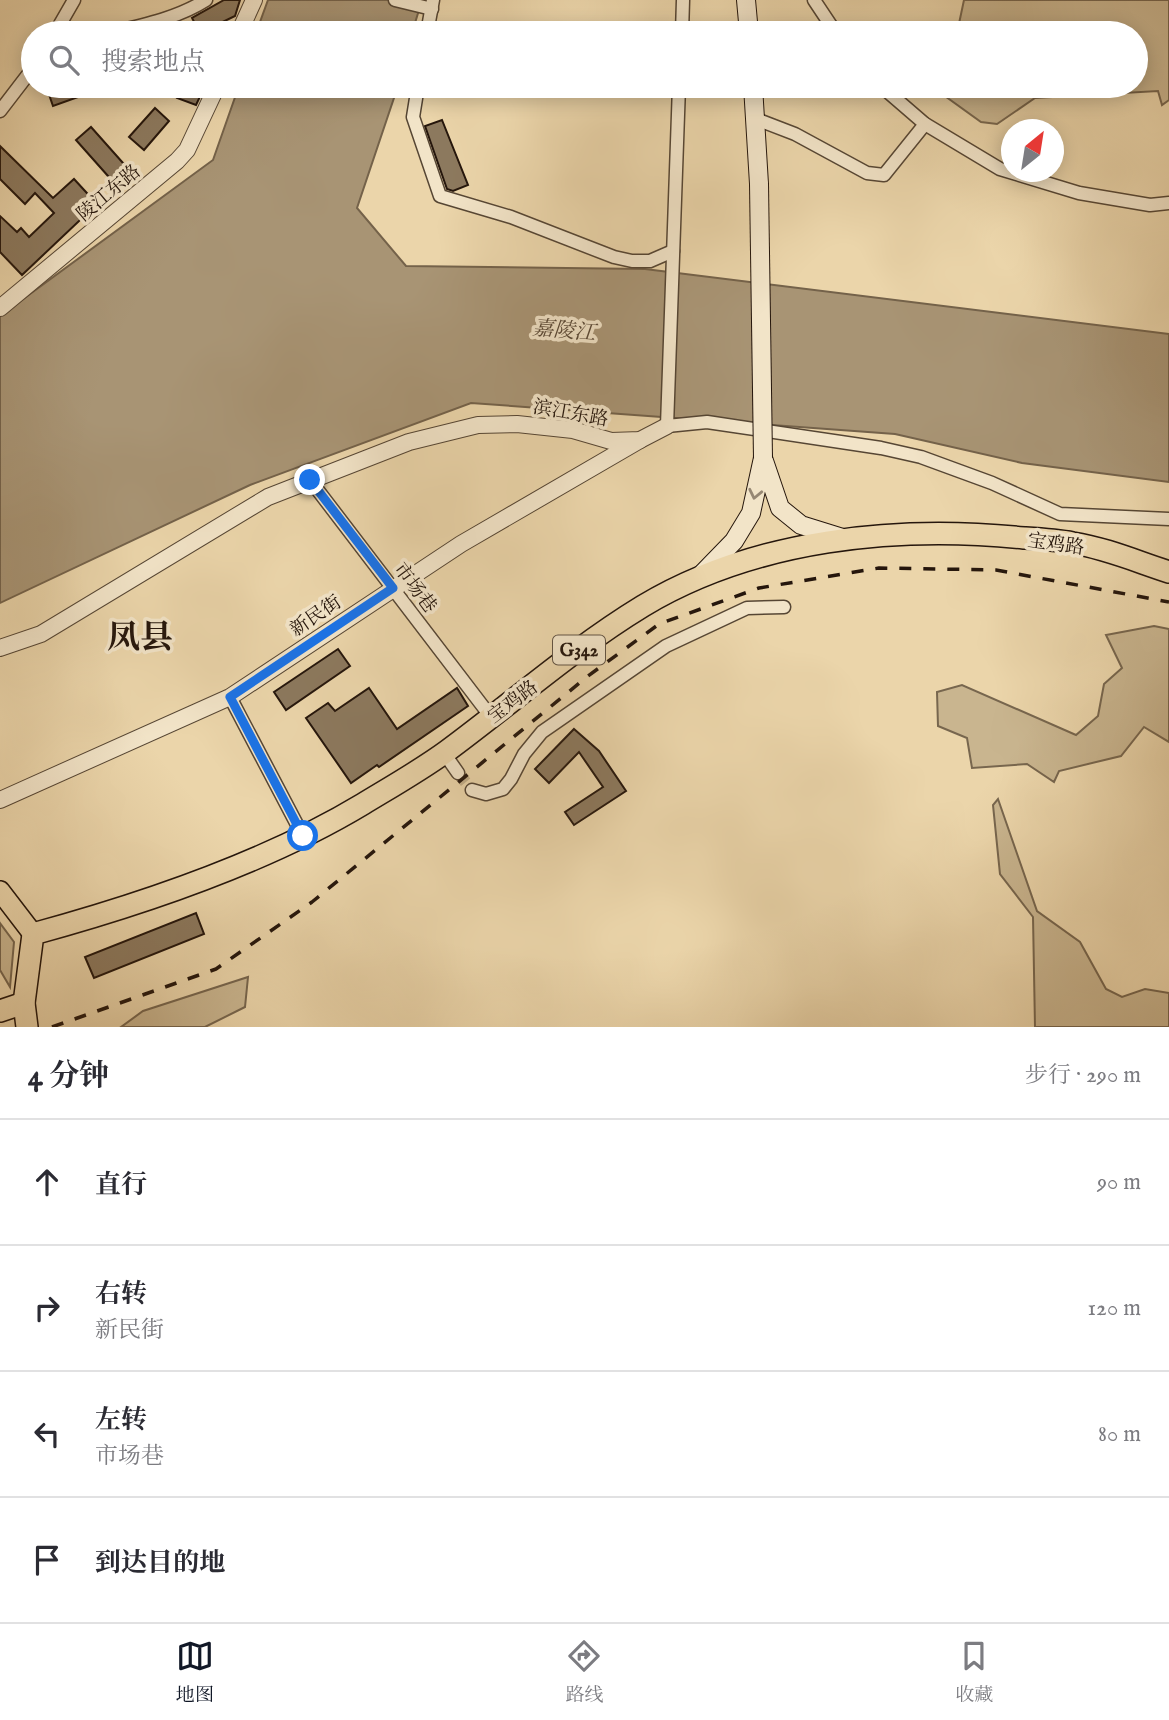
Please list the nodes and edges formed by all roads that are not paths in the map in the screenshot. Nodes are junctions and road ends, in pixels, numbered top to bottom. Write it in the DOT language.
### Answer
graph roads {
  1 [pos="74,0"];
  2 [pos="206,0"];
  3 [pos="254,0"];
  4 [pos="395,0"];
  5 [pos="683,0"];
  6 [pos="746,0"];
  7 [pos="814,0"];
  8 [pos="433,5"];
  9 [pos="62,21"];
  10 [pos="157,21"];
  11 [pos="244,21"];
  12 [pos="682,21"];
  13 [pos="748,21"];
  14 [pos="828,21"];
  15 [pos="21,84"];
  16 [pos="211,98"];
  17 [pos="416,98"];
  18 [pos="680,98"];
  19 [pos="754,98"];
  20 [pos="895,98"];
  21 [pos="0,111"];
  22 [pos="756,119"];
  23 [pos="925,124"];
  24 [pos="1169,203"];
  25 [pos="673,256"];
  26 [pos="0,308"];
  27 [pos="668,421"];
  28 [pos="640,440"];
  29 [pos="763,458"];
  30 [pos="310,480"];
  31 [pos="1169,519"];
  32 [pos="849,540"];
  33 [pos="1169,572"];
  34 [pos="700,576"];
  35 [pos="393,588"];
  36 [pos="783,607"];
  37 [pos="0,648"];
  38 [pos="230,697"];
  39 [pos="491,717"];
  40 [pos="444,753"];
  41 [pos="458,773"];
  42 [pos="472,789"];
  43 [pos="0,800"];
  44 [pos="303,836"];
  45 [pos="0,891"];
  46 [pos="33,934"];
  47 [pos="24,1003"];
  48 [pos="0,1012"];
  49 [pos="27,1027"];
  1 -- 9 [label="street"];
  2 -- 10 [label="street"];
  3 -- 11 [label="street"];
  4 -- 8 [label="street"];
  5 -- 12 [label="street"];
  6 -- 13 [label="main road"];
  7 -- 14 [label="street"];
  15 -- 21 [label="street"];
  16 -- 26 [label="street, 陵江东路"];
  17 -- 25 [label="street"];
  18 -- 25 [label="street"];
  19 -- 22 [label="main road"];
  20 -- 23 [label="street"];
  22 -- 23 [label="street"];
  22 -- 29 [label="main road, bridge"];
  23 -- 24 [label="street"];
  25 -- 27 [label="street"];
  27 -- 28 [label="street, 滨江东路"];
  27 -- 31 [label="street, 滨江东路"];
  28 -- 30 [label="street, 滨江东路"];
  28 -- 35 [label="street, 新民街"];
  29 -- 32 [label="main road"];
  29 -- 34 [label="main road, one-way"];
  30 -- 35 [label="street, 市场巷"];
  30 -- 37 [label="street, 滨江东路"];
  32 -- 33 [label="highway, 宝鸡路 / G342"];
  32 -- 34 [label="highway, 宝鸡路 / G342"];
  34 -- 39 [label="highway, 宝鸡路 / G342"];
  35 -- 38 [label="street, 新民街"];
  35 -- 39 [label="street, 市场巷"];
  36 -- 42 [label="street"];
  38 -- 43 [label="street, 新民街"];
  38 -- 44 [label="street"];
  39 -- 40 [label="highway, 宝鸡路 / G342"];
  40 -- 41 [label="street"];
  40 -- 44 [label="highway, 宝鸡路 / G342"];
  44 -- 46 [label="highway, 宝鸡路 / G342"];
  45 -- 46 [label="main road"];
  46 -- 47 [label="highway"];
  47 -- 48 [label="highway"];
  47 -- 49 [label="highway"];
}
